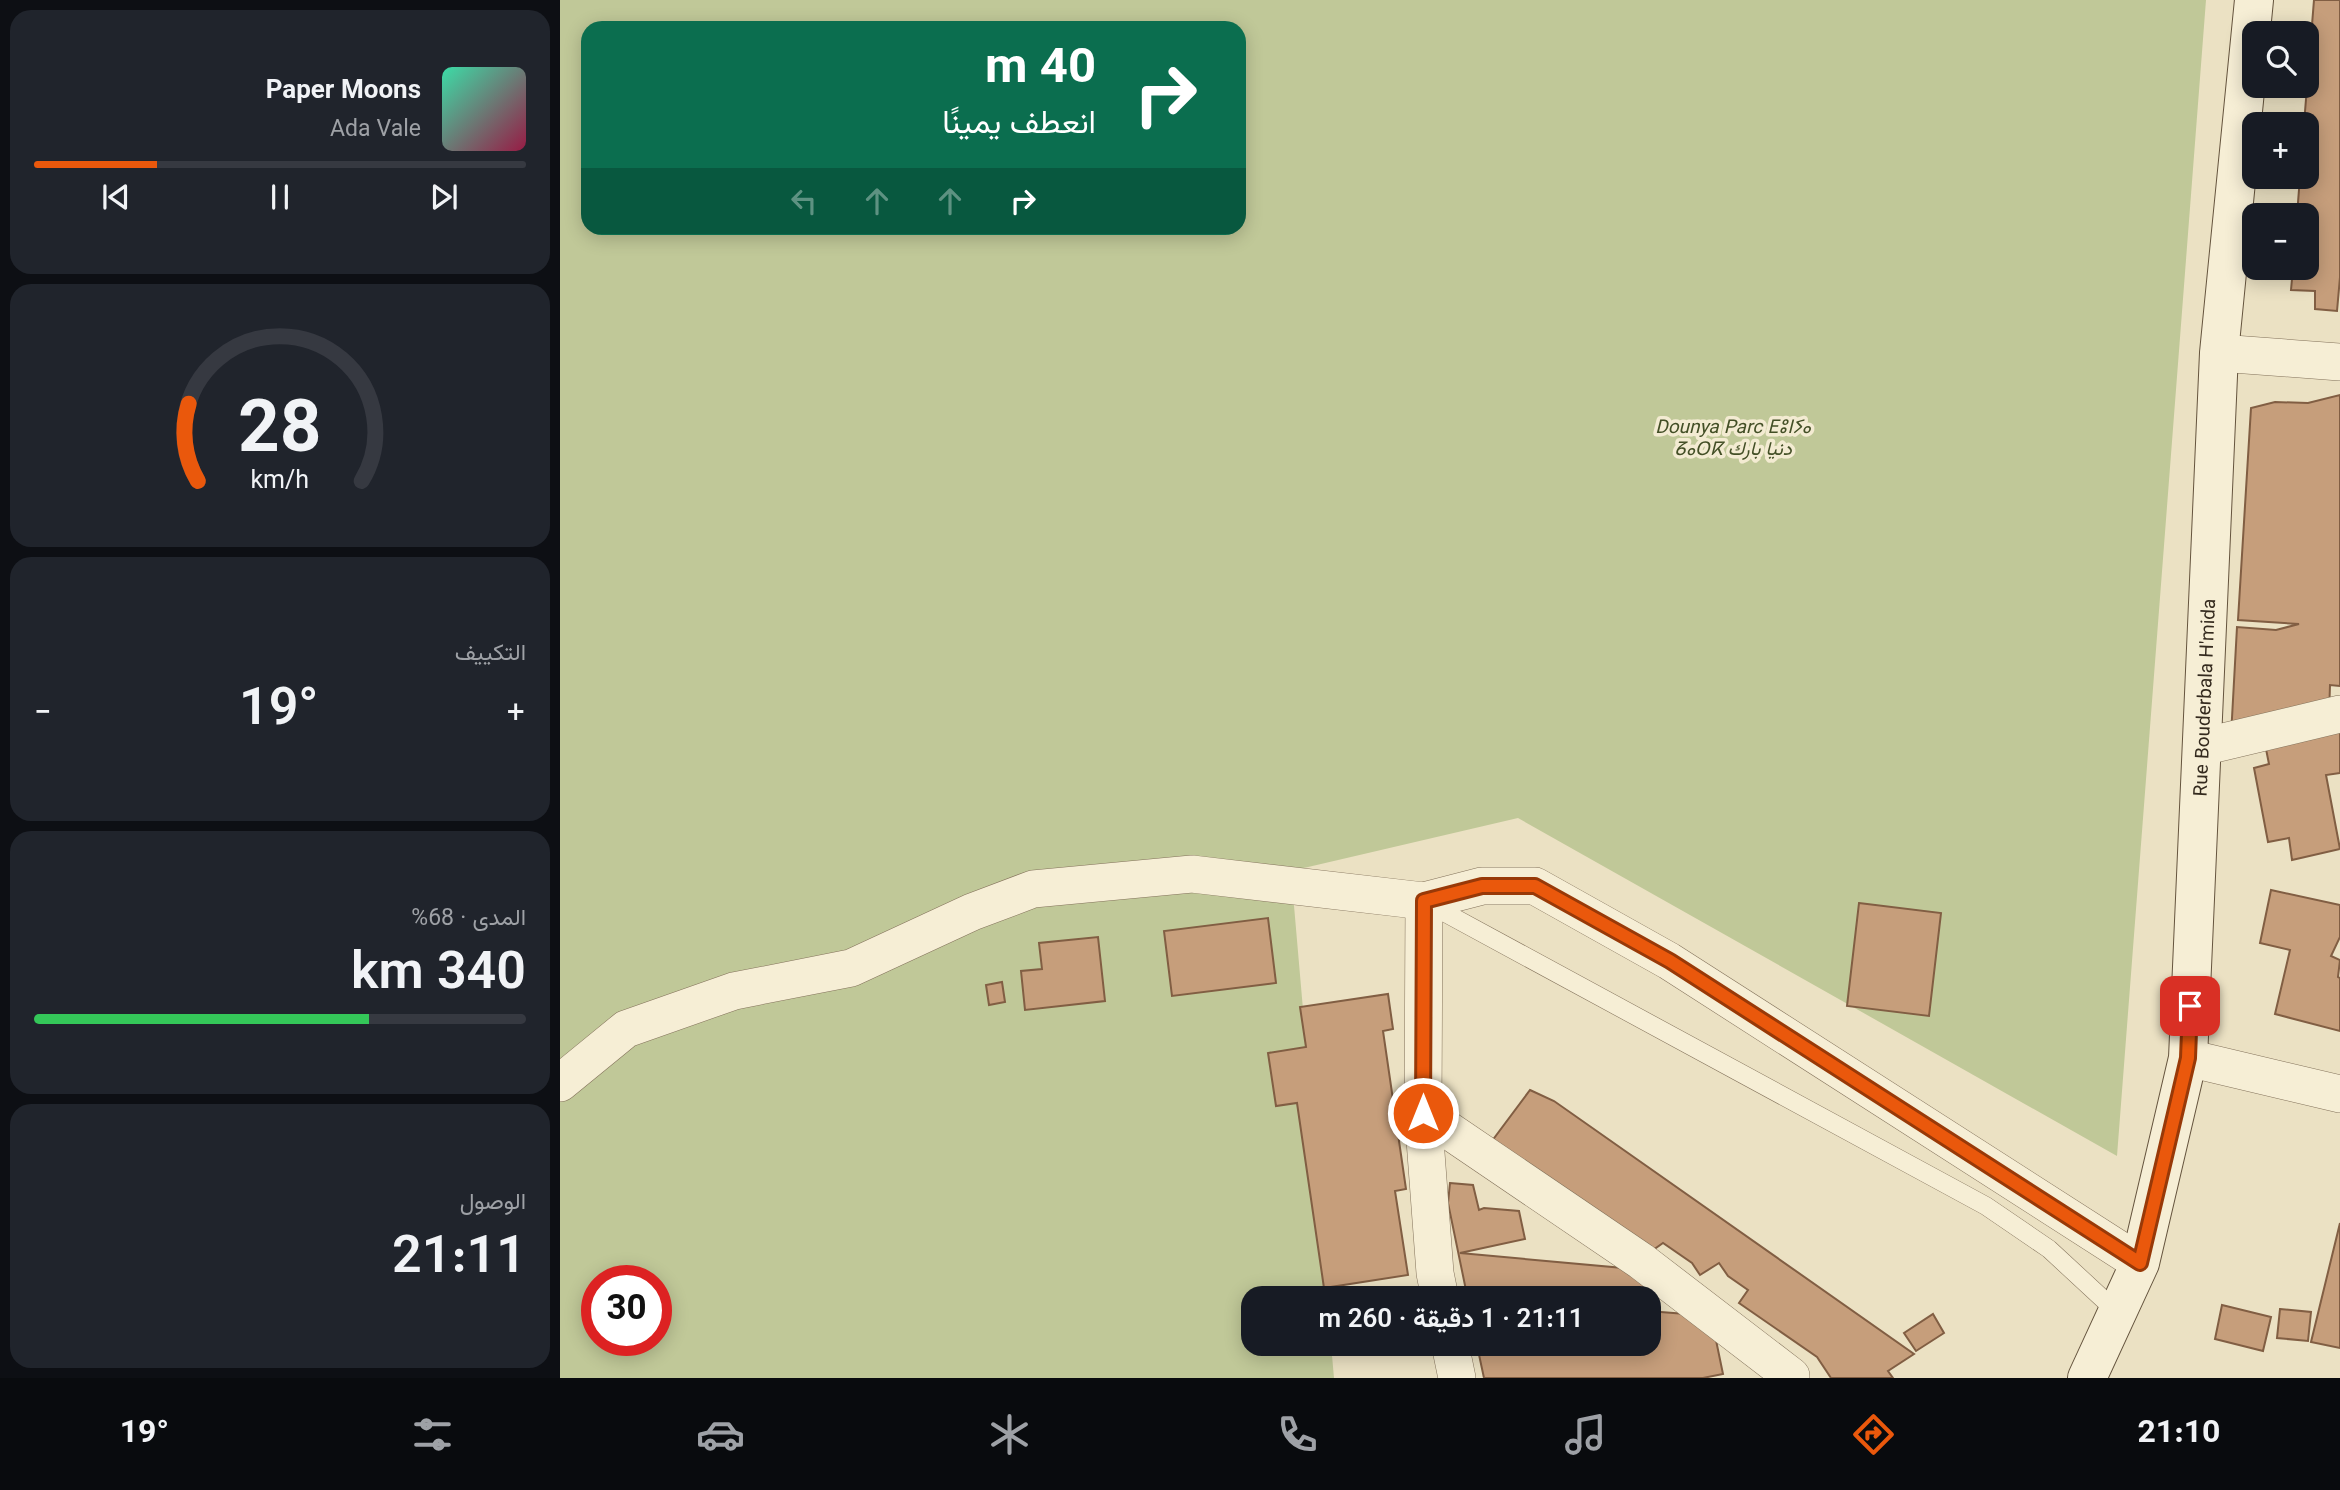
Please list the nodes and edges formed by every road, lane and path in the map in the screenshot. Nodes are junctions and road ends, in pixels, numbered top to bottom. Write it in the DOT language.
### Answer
graph roads {
  1 [pos="2255,0"];
  2 [pos="2220,353"];
  3 [pos="2340,362"];
  4 [pos="2340,714"];
  5 [pos="2202,747"];
  6 [pos="1424,901"];
  7 [pos="2188,1058"];
  8 [pos="560,1083"];
  9 [pos="2340,1094"];
  10 [pos="1423,1113"];
  11 [pos="2140,1263"];
  12 [pos="1437,1286"];
  13 [pos="2117,1312"];
  14 [pos="1452,1356"];
  15 [pos="1787,1377"];
  16 [pos="1457,1378"];
  17 [pos="2087,1378"];
  1 -- 2 [label="main road, Rue Bouderbala H'mida"];
  2 -- 3 [label="street"];
  2 -- 5 [label="main road, Rue Bouderbala H'mida"];
  4 -- 5 [label="street"];
  5 -- 7 [label="main road, Rue Bouderbala H'mida"];
  6 -- 8 [label="street"];
  6 -- 10 [label="street"];
  6 -- 11 [label="street"];
  6 -- 13 [label="lane"];
  7 -- 9 [label="street"];
  7 -- 11 [label="main road, Rue Bouderbala H'mida"];
  10 -- 12 [label="street"];
  10 -- 15 [label="street"];
  11 -- 13 [label="main road, Rue Bouderbala H'mida"];
  13 -- 17 [label="main road, Rue Bouderbala H'mida"];
  14 -- 16 [label="street"];
}
